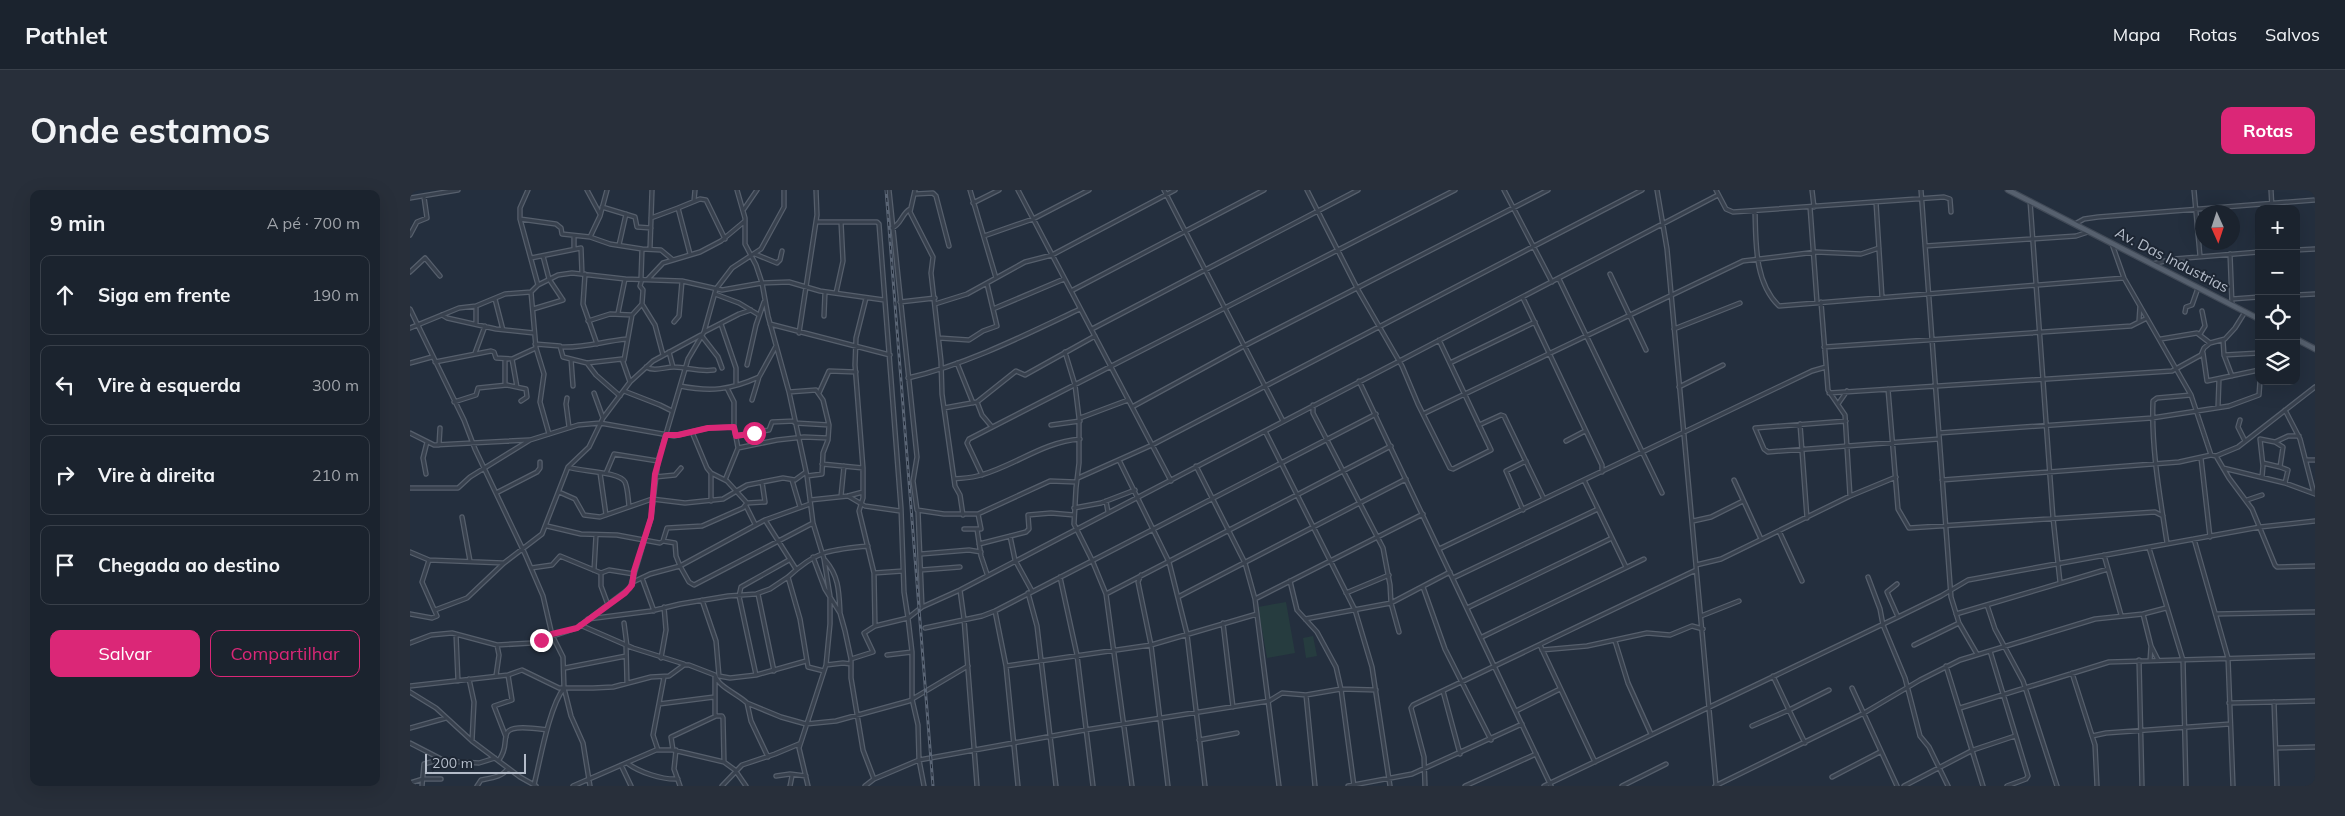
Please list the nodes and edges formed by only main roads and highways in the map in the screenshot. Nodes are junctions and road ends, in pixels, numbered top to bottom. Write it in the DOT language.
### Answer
graph roads {
  1 [pos="2008,190"];
  2 [pos="2255,318"];
  3 [pos="2298,340"];
  4 [pos="2315,349"];
  1 -- 2 [label="main road, Av. Das Industrias"];
  3 -- 4 [label="main road"];
}
